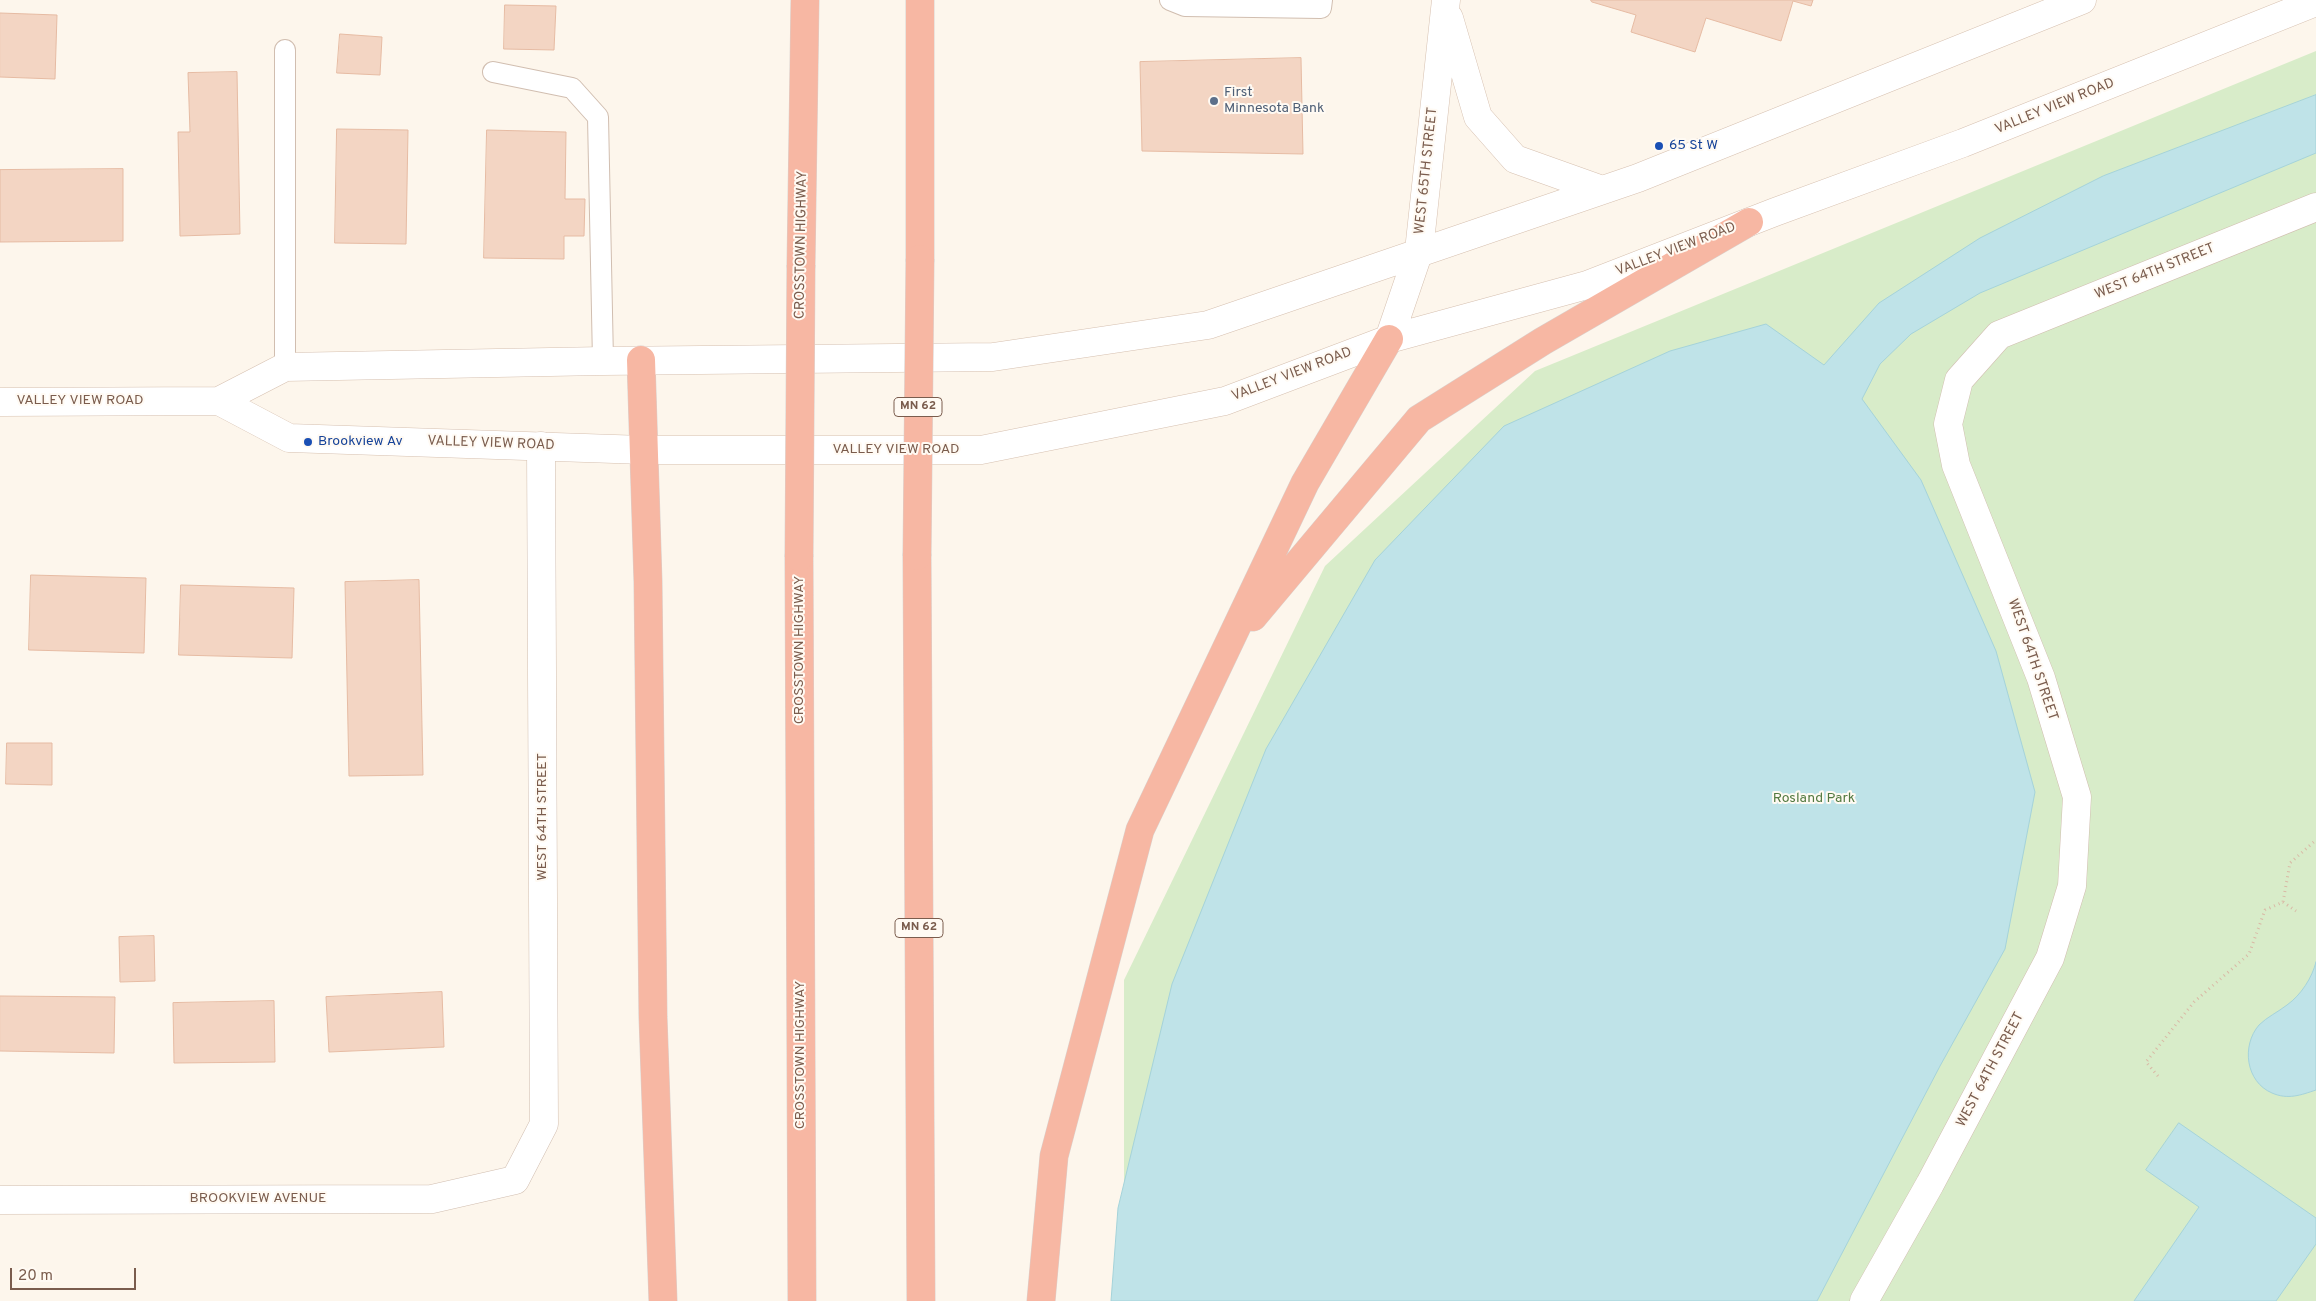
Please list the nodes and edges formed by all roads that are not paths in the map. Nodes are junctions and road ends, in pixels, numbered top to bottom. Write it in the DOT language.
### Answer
graph roads {
  1 [pos="795,0"];
  2 [pos="805,0"];
  3 [pos="920,0"];
  4 [pos="1170,0"];
  5 [pos="1322,0"];
  6 [pos="2082,0"];
  7 [pos="1445,2"];
  8 [pos="2316,2"];
  9 [pos="285,50"];
  10 [pos="493,72"];
  11 [pos="803,127"];
  12 [pos="1602,190"];
  13 [pos="2316,206"];
  14 [pos="1749,222"];
  15 [pos="1418,252"];
  16 [pos="1389,338"];
  17 [pos="604,360"];
  18 [pos="641,360"];
  19 [pos="285,367"];
  20 [pos="219,400"];
  21 [pos="0,402"];
  22 [pos="541,446"];
  23 [pos="644,450"];
  24 [pos="1224,654"];
  25 [pos="515,1180"];
  26 [pos="0,1200"];
  27 [pos="663,1301"];
  28 [pos="802,1301"];
  29 [pos="921,1301"];
  30 [pos="1041,1301"];
  31 [pos="1864,1301"];
  1 -- 11 [label="highway"];
  2 -- 11 [label="highway, CROSSTOWN HIGHWAY"];
  3 -- 29 [label="highway, MN 62, bridge"];
  4 -- 5 [label="lane"];
  6 -- 12 [label="street, VALLEY VIEW ROAD"];
  7 -- 12 [label="street"];
  7 -- 15 [label="street, WEST 65TH STREET"];
  8 -- 14 [label="street, VALLEY VIEW ROAD"];
  9 -- 19 [label="lane"];
  10 -- 17 [label="lane"];
  11 -- 28 [label="highway, CROSSTOWN HIGHWAY, bridge"];
  12 -- 15 [label="street, VALLEY VIEW ROAD"];
  13 -- 31 [label="street, WEST 64TH STREET"];
  14 -- 16 [label="street, VALLEY VIEW ROAD"];
  14 -- 24 [label="highway"];
  15 -- 16 [label="street, WEST 65TH STREET"];
  15 -- 18 [label="street, VALLEY VIEW ROAD"];
  16 -- 23 [label="street, VALLEY VIEW ROAD"];
  16 -- 24 [label="highway"];
  17 -- 18 [label="street, VALLEY VIEW ROAD"];
  17 -- 19 [label="street, VALLEY VIEW ROAD"];
  18 -- 23 [label="highway"];
  19 -- 20 [label="street, VALLEY VIEW ROAD"];
  20 -- 21 [label="street, VALLEY VIEW ROAD"];
  20 -- 22 [label="street, VALLEY VIEW ROAD"];
  22 -- 23 [label="street, VALLEY VIEW ROAD"];
  22 -- 25 [label="street, WEST 64TH STREET"];
  23 -- 27 [label="highway"];
  24 -- 30 [label="highway"];
  25 -- 26 [label="street, BROOKVIEW AVENUE"];
}
